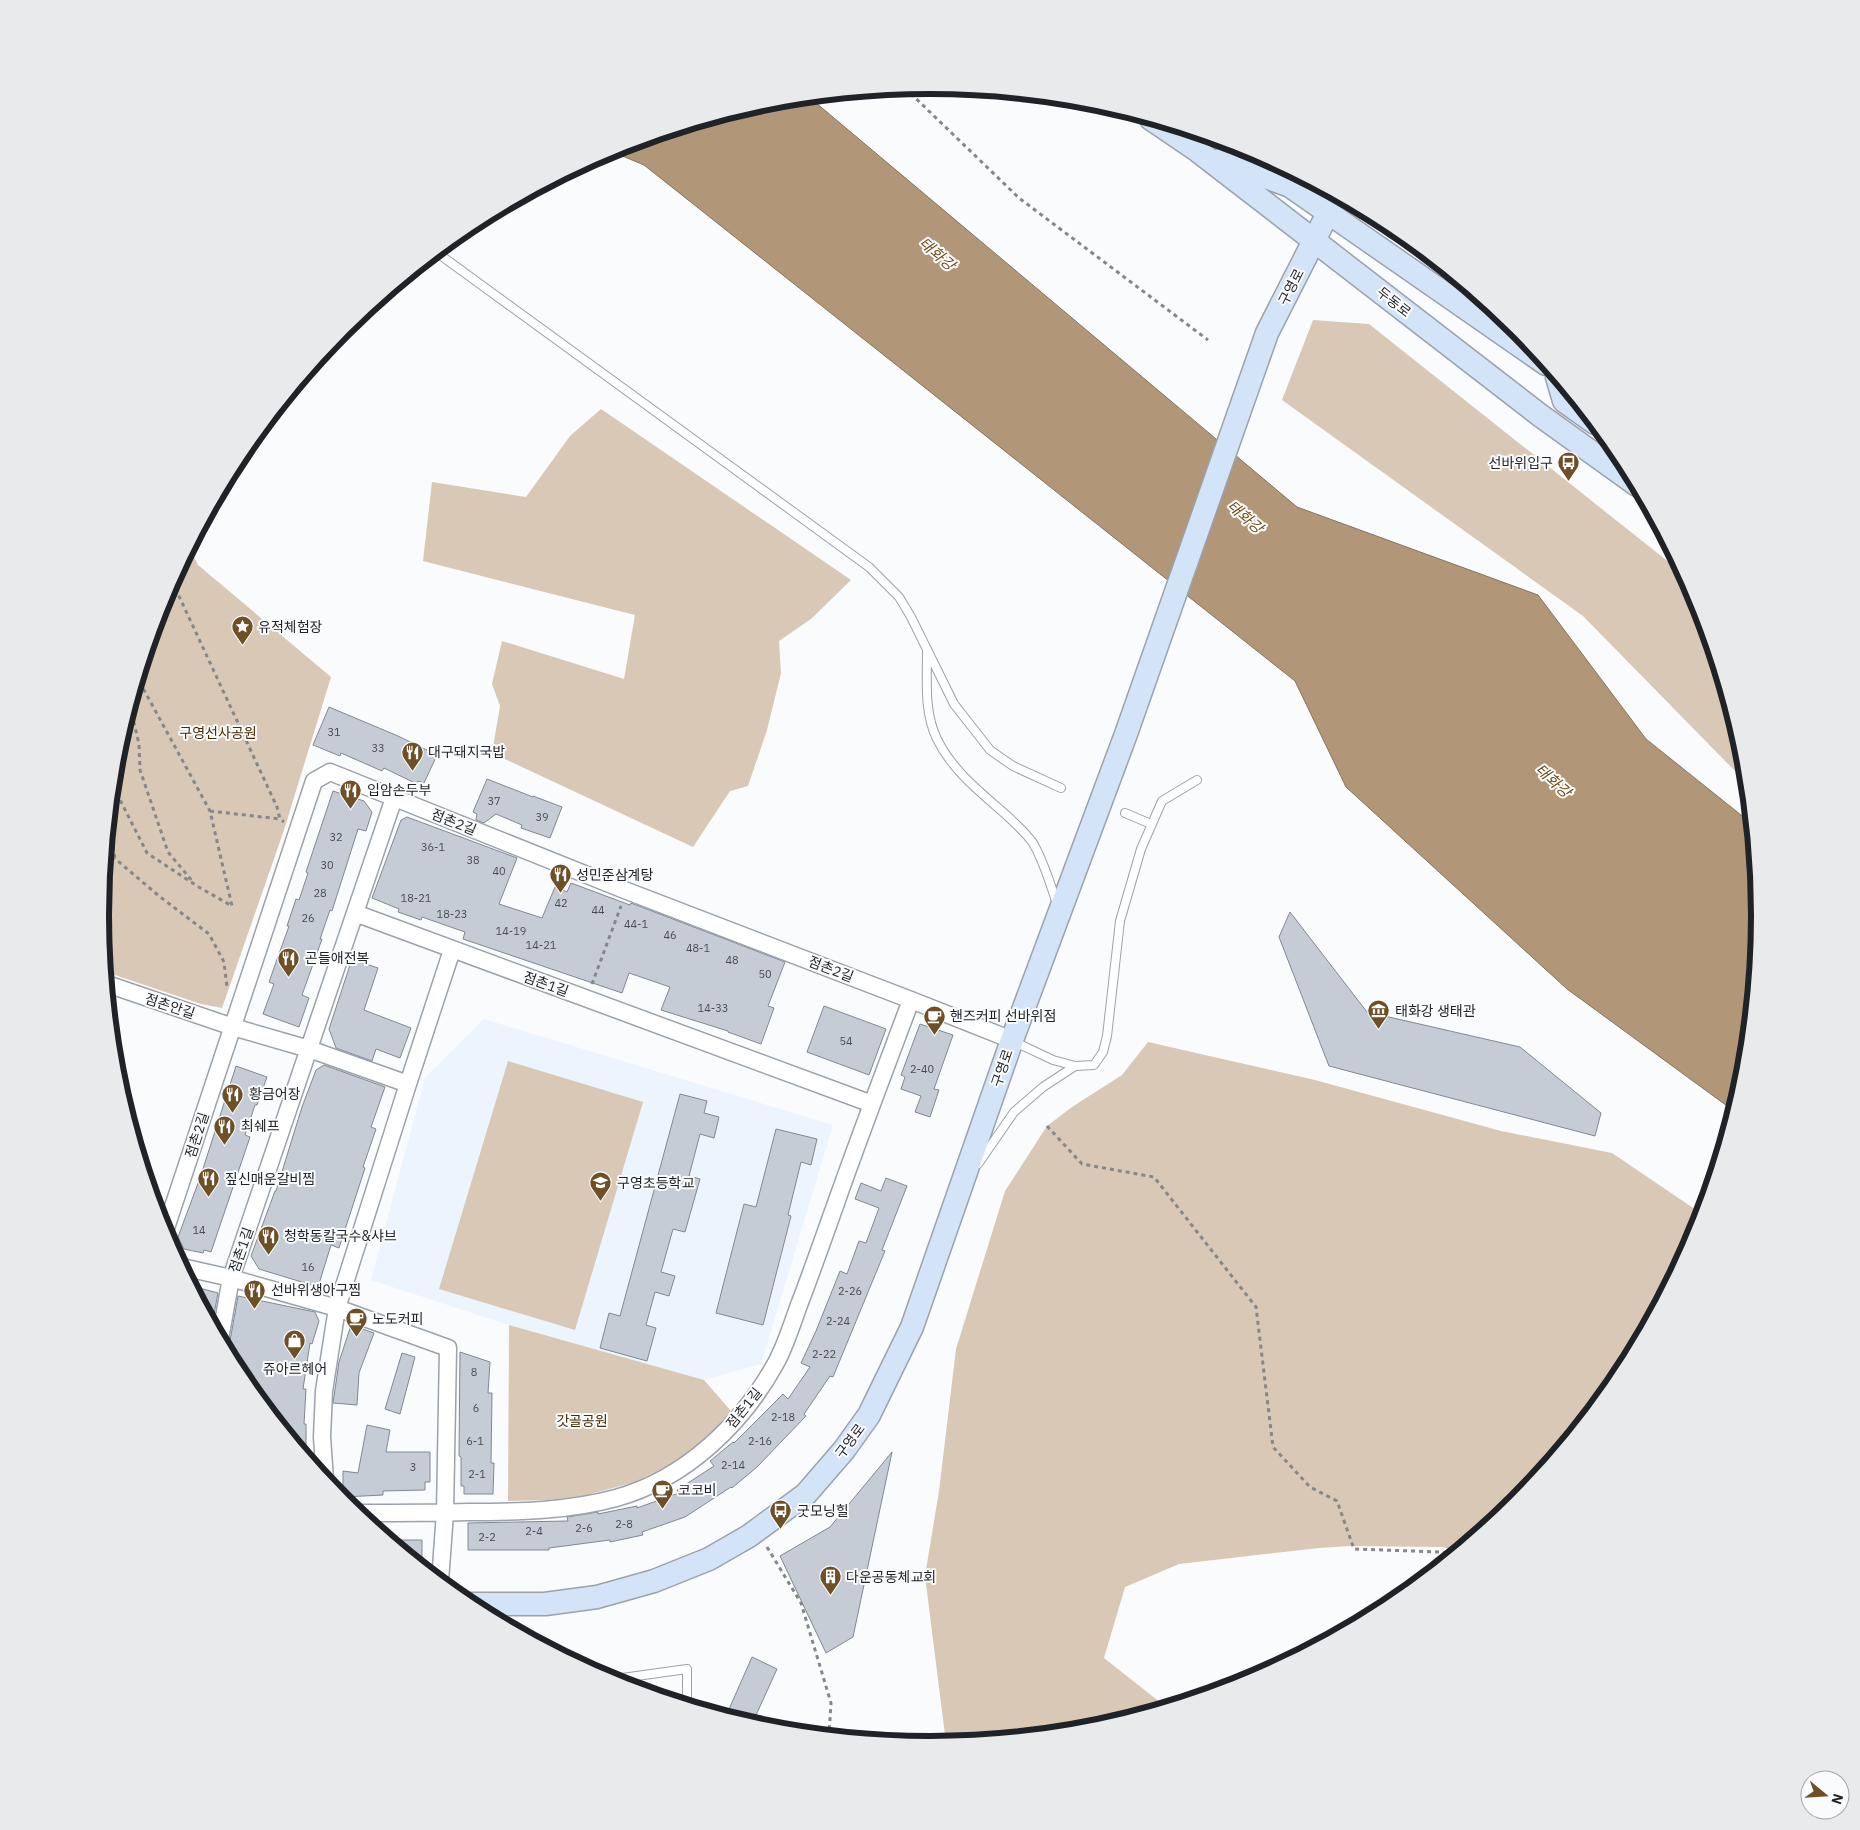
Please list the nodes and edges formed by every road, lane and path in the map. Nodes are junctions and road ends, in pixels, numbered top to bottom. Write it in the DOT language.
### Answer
graph roads {
  1 [pos="911,95"];
  2 [pos="1165,128"];
  3 [pos="1198,151"];
  4 [pos="1328,213"];
  5 [pos="1314,240"];
  6 [pos="441,255"];
  7 [pos="1208,340"];
  8 [pos="1525,349"];
  9 [pos="1561,390"];
  10 [pos="1579,412"];
  11 [pos="1623,474"];
  12 [pos="176,590"];
  13 [pos="175,593"];
  14 [pos="183,604"];
  15 [pos="927,648"];
  16 [pos="142,686"];
  17 [pos="133,719"];
  18 [pos="1198,780"];
  19 [pos="1060,788"];
  20 [pos="118,796"];
  21 [pos="394,798"];
  22 [pos="210,811"];
  23 [pos="1125,813"];
  24 [pos="280,820"];
  25 [pos="1151,824"];
  26 [pos="297,830"];
  27 [pos="112,848"];
  28 [pos="112,855"];
  29 [pos="115,858"];
  30 [pos="197,886"];
  31 [pos="626,891"];
  32 [pos="355,913"];
  33 [pos="1059,913"];
  34 [pos="452,950"];
  35 [pos="113,986"];
  36 [pos="228,990"];
  37 [pos="587,999"];
  38 [pos="911,1000"];
  39 [pos="233,1027"];
  40 [pos="1012,1040"];
  41 [pos="309,1049"];
  42 [pos="1075,1066"];
  43 [pos="408,1084"];
  44 [pos="872,1104"];
  45 [pos="1047,1126"];
  46 [pos="960,1188"];
  47 [pos="168,1222"];
  48 [pos="189,1269"];
  49 [pos="231,1278"];
  50 [pos="338,1308"];
  51 [pos="222,1330"];
  52 [pos="324,1468"];
  53 [pos="445,1512"];
  54 [pos="368,1513"];
  55 [pos="756,1530"];
  56 [pos="1446,1553"];
  57 [pos="440,1574"];
  58 [pos="484,1604"];
  59 [pos="625,1678"];
  60 [pos="687,1699"];
  61 [pos="829,1730"];
  1 -- 7 [label="path"];
  2 -- 3 [label="main road, 두동로"];
  3 -- 4 [label="main road"];
  3 -- 5 [label="main road, 두동로"];
  4 -- 5 [label="main road, 구영로"];
  4 -- 8 [label="main road"];
  5 -- 11 [label="main road, 두동로"];
  5 -- 33 [label="main road, 구영로"];
  6 -- 15 [label="lane"];
  9 -- 10 [label="main road"];
  12 -- 14 [label="path"];
  13 -- 14 [label="path"];
  14 -- 24 [label="path"];
  15 -- 19 [label="lane"];
  15 -- 33 [label="lane"];
  16 -- 22 [label="path"];
  17 -- 30 [label="path"];
  18 -- 25 [label="lane"];
  20 -- 30 [label="path"];
  21 -- 26 [label="street, 점촌2길"];
  21 -- 31 [label="street, 점촌2길"];
  21 -- 32 [label="street"];
  22 -- 24 [label="path"];
  22 -- 30 [label="path"];
  23 -- 25 [label="lane"];
  24 -- 26 [label="path"];
  25 -- 42 [label="lane"];
  26 -- 39 [label="street, 점촌2길"];
  27 -- 29 [label="path"];
  28 -- 29 [label="path"];
  29 -- 36 [label="path"];
  31 -- 37 [label="path"];
  31 -- 38 [label="street, 점촌2길"];
  32 -- 34 [label="street, 점촌1길"];
  32 -- 41 [label="street, 점촌1길"];
  33 -- 40 [label="main road, 구영로"];
  34 -- 37 [label="street, 점촌1길"];
  34 -- 43 [label="street"];
  35 -- 39 [label="street, 점촌안길"];
  37 -- 44 [label="street, 점촌1길"];
  38 -- 40 [label="street, 점촌2길"];
  38 -- 44 [label="street, 점촌1길"];
  39 -- 41 [label="street, 점촌안길"];
  39 -- 47 [label="street, 점촌2길"];
  40 -- 42 [label="lane, 구영로"];
  40 -- 46 [label="main road, 구영로"];
  41 -- 43 [label="street"];
  41 -- 49 [label="street, 점촌1길"];
  42 -- 46 [label="lane"];
  43 -- 50 [label="street"];
  44 -- 53 [label="street, 점촌1길"];
  45 -- 56 [label="path"];
  46 -- 55 [label="main road, 구영로"];
  48 -- 49 [label="street"];
  49 -- 50 [label="street"];
  49 -- 51 [label="street, 점촌1길"];
  50 -- 52 [label="street"];
  50 -- 53 [label="street"];
  53 -- 54 [label="street, 점촌1길"];
  53 -- 57 [label="street"];
  55 -- 58 [label="main road, 구영로"];
  55 -- 61 [label="path"];
  59 -- 60 [label="lane"];
}
